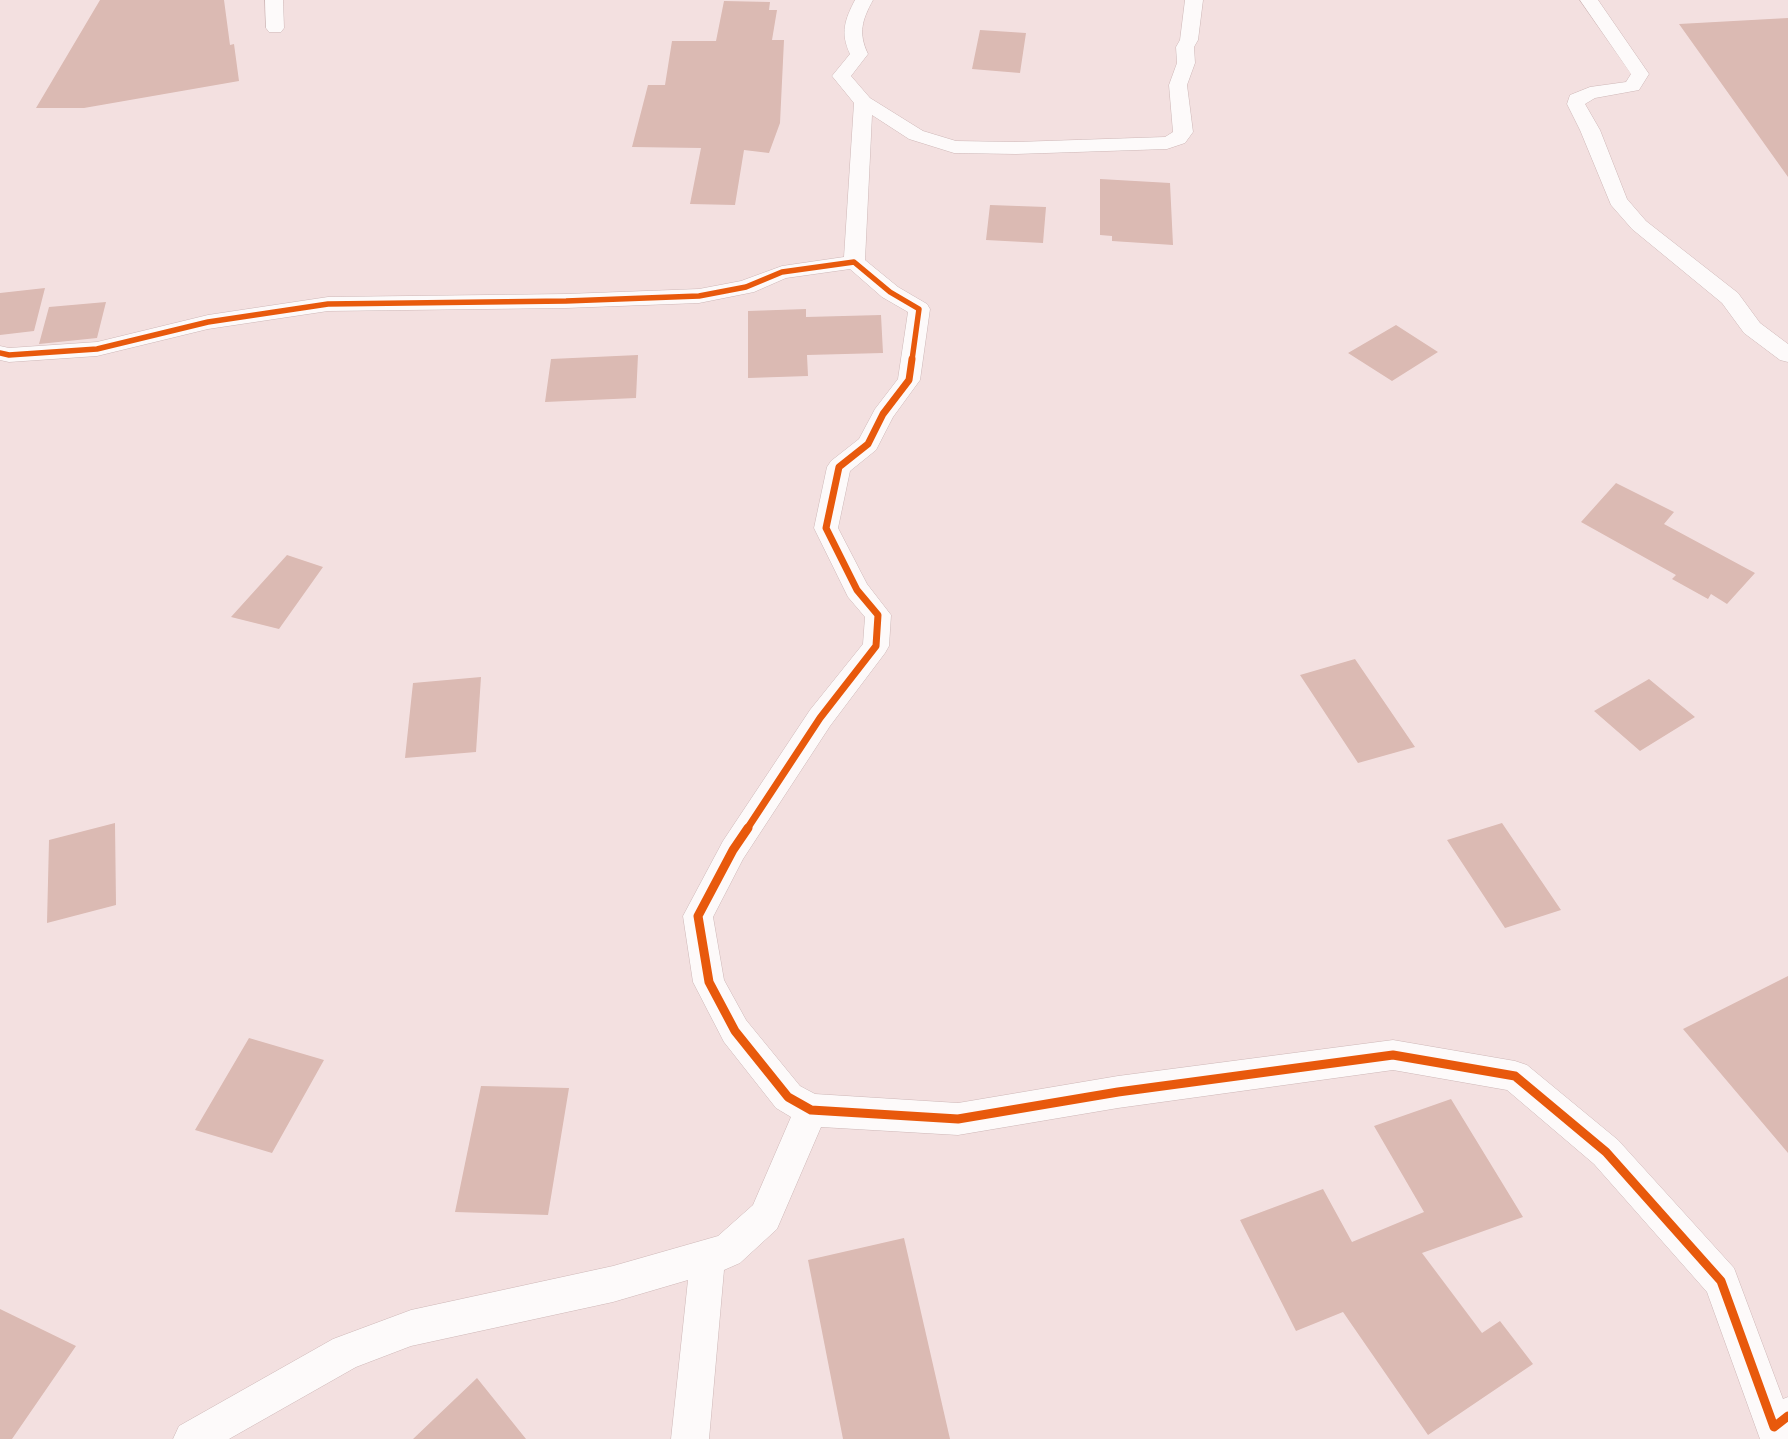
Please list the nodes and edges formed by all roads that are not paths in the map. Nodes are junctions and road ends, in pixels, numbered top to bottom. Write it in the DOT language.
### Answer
graph roads {
  1 [pos="274,0"];
  2 [pos="864,0"];
  3 [pos="1194,0"];
  4 [pos="1589,0"];
  5 [pos="275,28"];
  6 [pos="863,102"];
  7 [pos="854,262"];
  8 [pos="0,353"];
  9 [pos="1788,355"];
  10 [pos="811,1110"];
  11 [pos="708,1257"];
  12 [pos="1788,1416"];
  13 [pos="192,1439"];
  14 [pos="690,1439"];
  1 -- 5 [label="street"];
  2 -- 6 [label="street"];
  3 -- 6 [label="street"];
  4 -- 9 [label="street"];
  6 -- 7 [label="street"];
  7 -- 8 [label="street"];
  7 -- 10 [label="street"];
  10 -- 11 [label="street"];
  10 -- 12 [label="street"];
  11 -- 13 [label="street"];
  11 -- 14 [label="street"];
}
